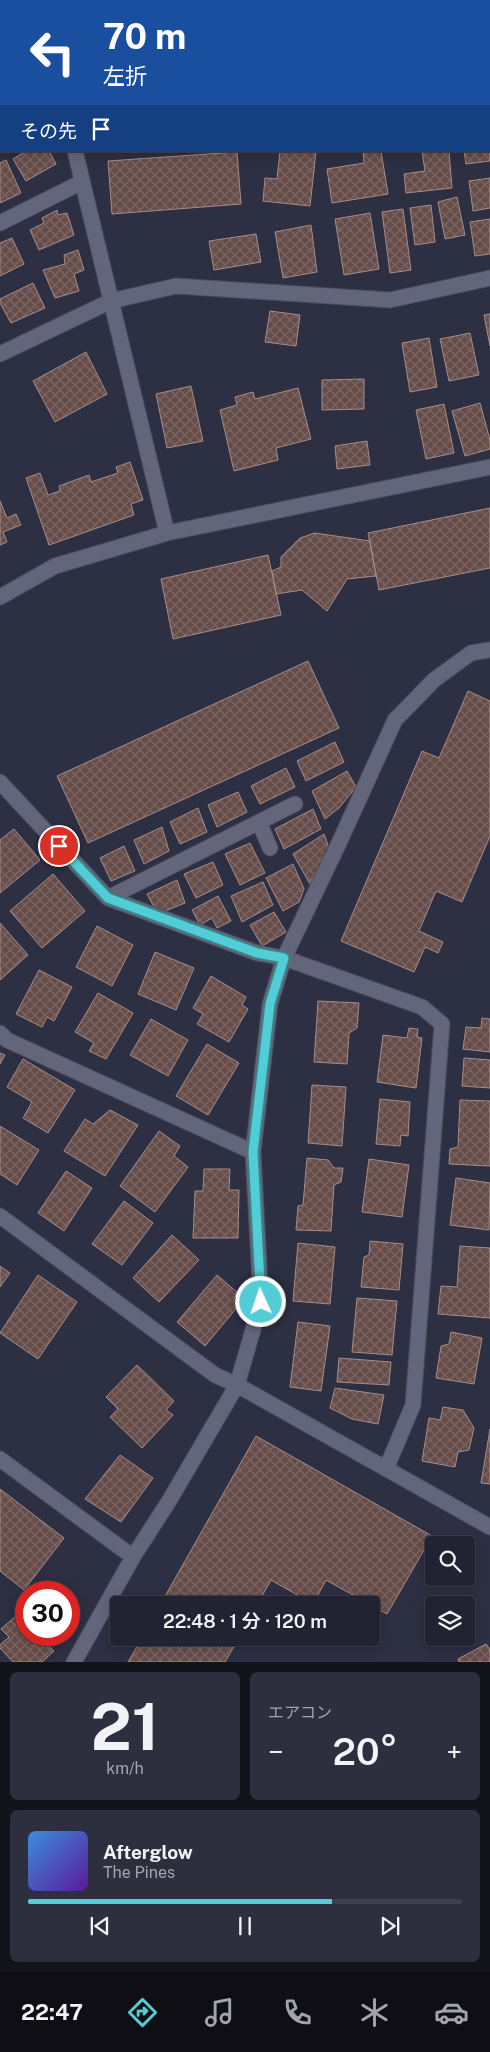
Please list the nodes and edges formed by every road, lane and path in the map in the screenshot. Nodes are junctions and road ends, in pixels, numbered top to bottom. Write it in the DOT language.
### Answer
graph roads {
  1 [pos="75,152"];
  2 [pos="82,182"];
  3 [pos="0,223"];
  4 [pos="490,278"];
  5 [pos="111,301"];
  6 [pos="0,354"];
  7 [pos="490,467"];
  8 [pos="167,533"];
  9 [pos="0,597"];
  10 [pos="490,650"];
  11 [pos="3,792"];
  12 [pos="295,804"];
  13 [pos="259,822"];
  14 [pos="270,848"];
  15 [pos="108,898"];
  16 [pos="284,958"];
  17 [pos="0,1033"];
  18 [pos="253,1152"];
  19 [pos="0,1216"];
  20 [pos="237,1385"];
  21 [pos="0,1459"];
  22 [pos="386,1469"];
  23 [pos="490,1527"];
  24 [pos="133,1557"];
  25 [pos="74,1662"];
  1 -- 2 [label="street"];
  2 -- 3 [label="street"];
  2 -- 5 [label="street"];
  4 -- 5 [label="street"];
  5 -- 6 [label="street"];
  5 -- 8 [label="street"];
  7 -- 8 [label="street"];
  8 -- 9 [label="street"];
  10 -- 16 [label="street"];
  11 -- 15 [label="street"];
  12 -- 13 [label="street"];
  13 -- 14 [label="street"];
  13 -- 15 [label="street"];
  15 -- 16 [label="street"];
  16 -- 18 [label="street"];
  16 -- 22 [label="street"];
  17 -- 18 [label="street"];
  18 -- 20 [label="street"];
  19 -- 20 [label="street"];
  20 -- 22 [label="street"];
  20 -- 24 [label="street"];
  21 -- 24 [label="street"];
  22 -- 23 [label="street"];
  24 -- 25 [label="street"];
}
